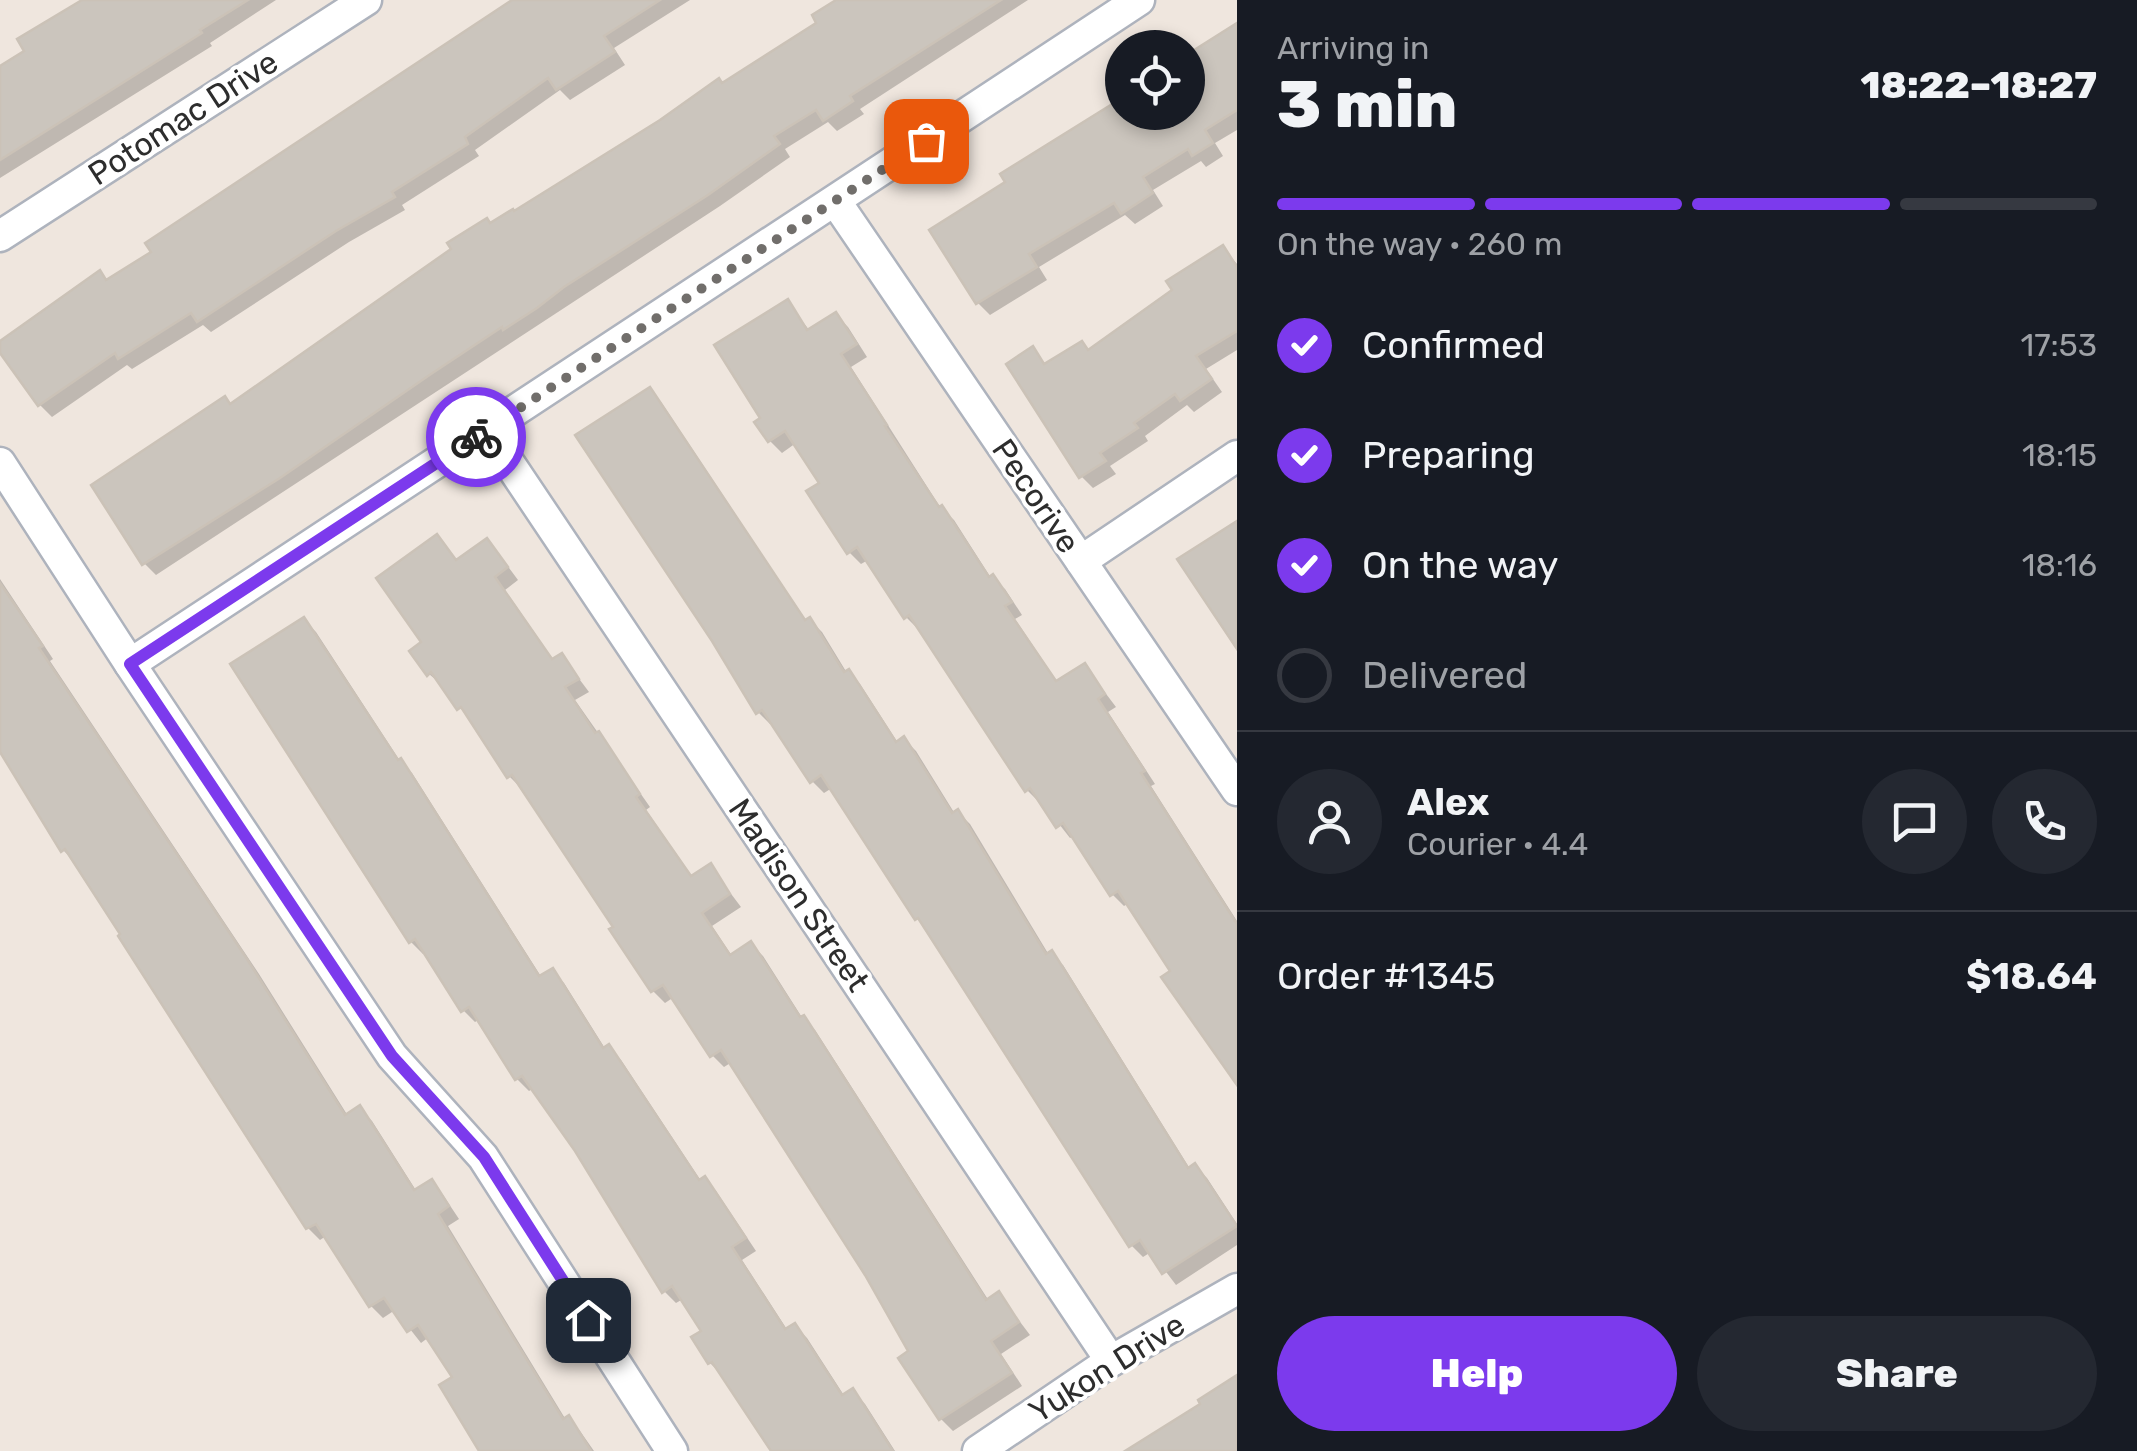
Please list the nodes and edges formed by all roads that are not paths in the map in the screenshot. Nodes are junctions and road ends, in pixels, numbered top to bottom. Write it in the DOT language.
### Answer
graph roads {
  1 [pos="366,0"];
  2 [pos="1139,0"];
  3 [pos="836,202"];
  4 [pos="0,236"];
  5 [pos="487,430"];
  6 [pos="1237,456"];
  7 [pos="0,463"];
  8 [pos="1081,561"];
  9 [pos="130,664"];
  10 [pos="1237,790"];
  11 [pos="1237,1289"];
  12 [pos="1111,1361"];
  13 [pos="672,1451"];
  14 [pos="978,1451"];
  1 -- 4 [label="street, Potomac Drive"];
  2 -- 3 [label="street"];
  3 -- 5 [label="street"];
  3 -- 8 [label="street, Pecorive"];
  5 -- 9 [label="street"];
  5 -- 12 [label="street, Madison Street"];
  6 -- 8 [label="street"];
  7 -- 9 [label="street"];
  8 -- 10 [label="street, Pecorive"];
  9 -- 13 [label="street"];
  11 -- 12 [label="street, Yukon Drive"];
  12 -- 14 [label="street, Yukon Drive"];
}
